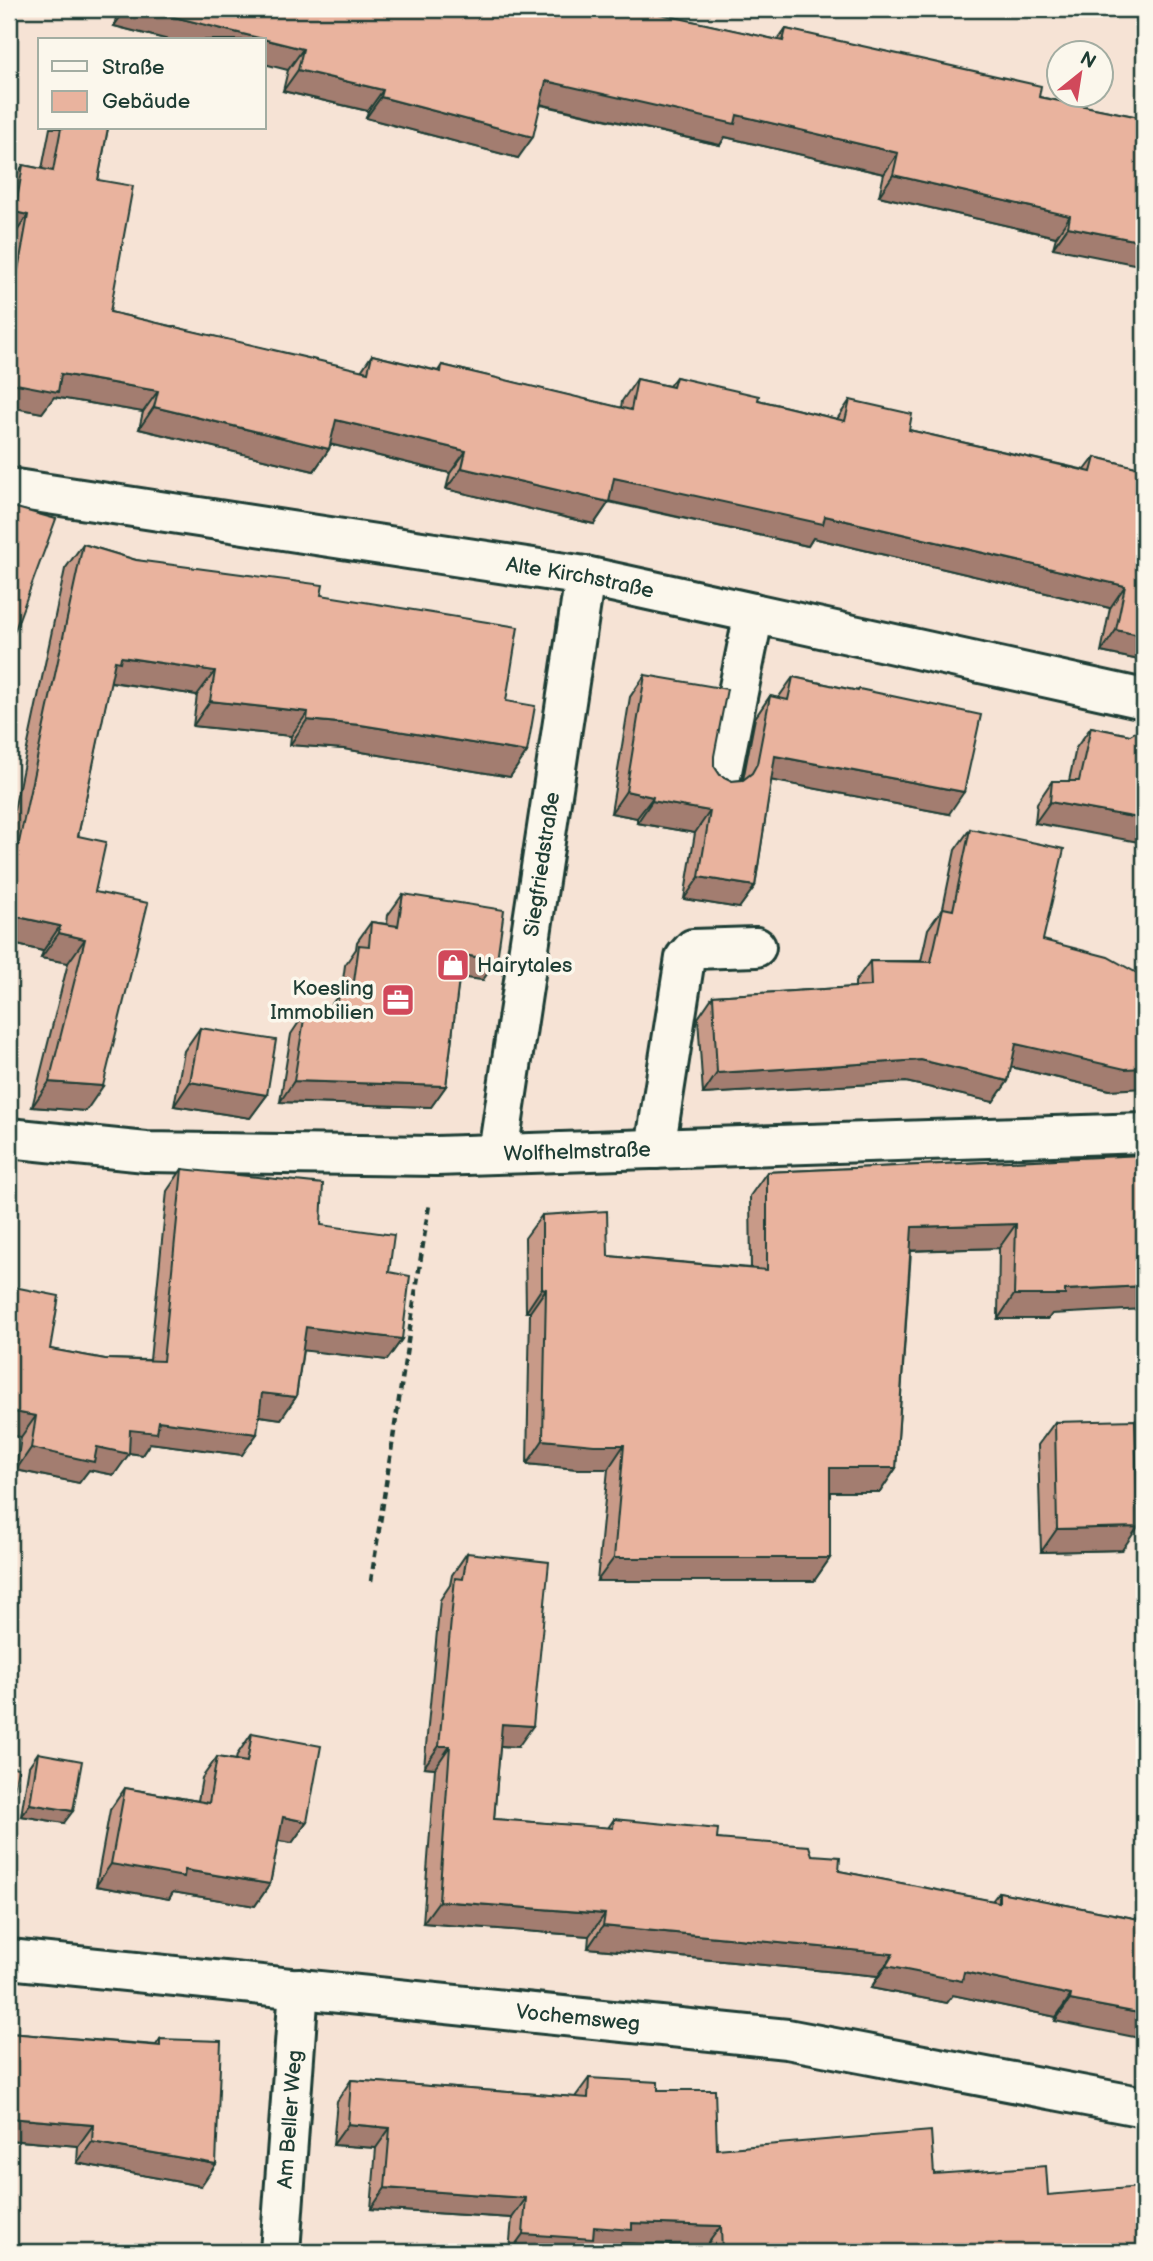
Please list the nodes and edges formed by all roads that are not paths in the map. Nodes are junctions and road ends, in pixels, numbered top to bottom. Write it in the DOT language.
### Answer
graph roads {
  1 [pos="9,488"];
  2 [pos="585,576"];
  3 [pos="754,613"];
  4 [pos="1144,699"];
  5 [pos="720,781"];
  6 [pos="756,947"];
  7 [pos="1144,1133"];
  8 [pos="9,1138"];
  9 [pos="655,1149"];
  10 [pos="498,1153"];
  11 [pos="9,1959"];
  12 [pos="299,1987"];
  13 [pos="1144,2106"];
  14 [pos="280,2252"];
  1 -- 2 [label="street, Alte Kirchstraße"];
  2 -- 3 [label="street, Alte Kirchstraße"];
  2 -- 10 [label="street, Siegfriedstraße"];
  3 -- 4 [label="street, Alte Kirchstraße"];
  3 -- 5 [label="street"];
  6 -- 9 [label="street"];
  7 -- 9 [label="street, Wolfhelmstraße"];
  8 -- 10 [label="street, Wolfhelmstraße"];
  9 -- 10 [label="street, Wolfhelmstraße"];
  11 -- 12 [label="street, Vochemsweg"];
  12 -- 13 [label="street, Vochemsweg"];
  12 -- 14 [label="street, Am Beller Weg"];
}
